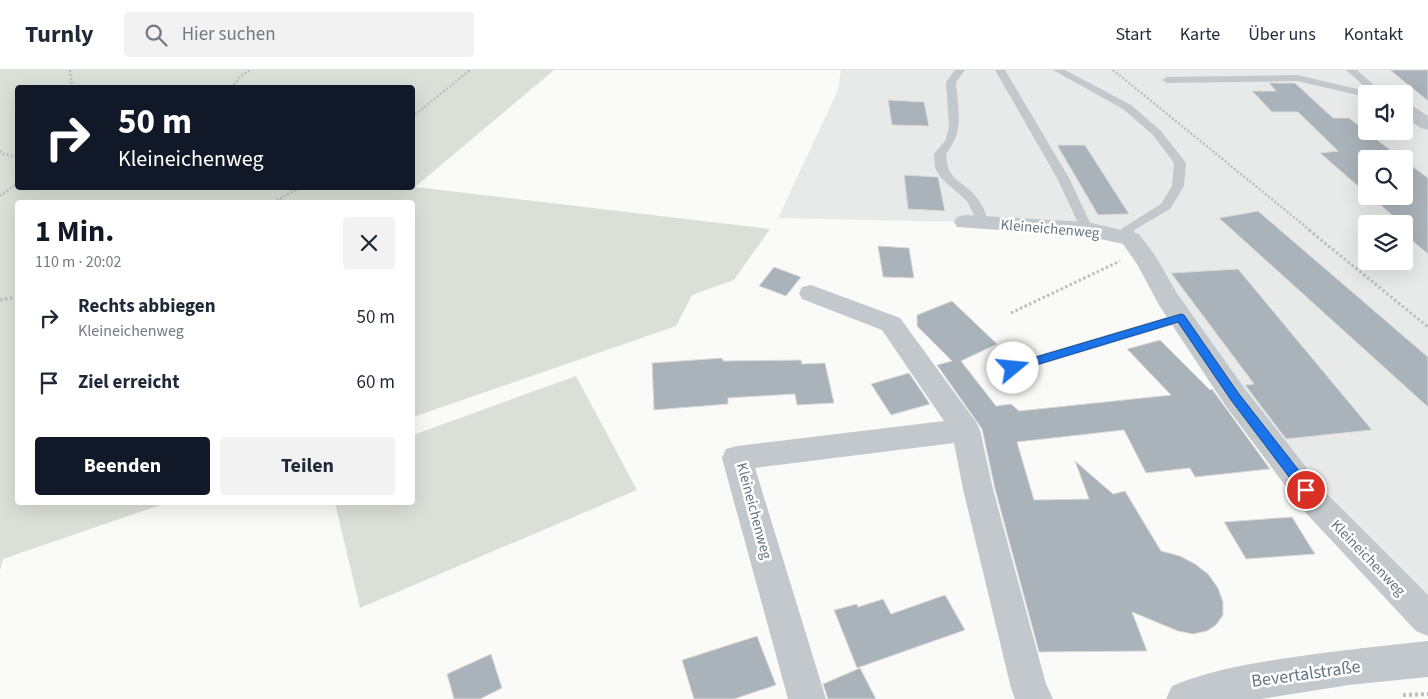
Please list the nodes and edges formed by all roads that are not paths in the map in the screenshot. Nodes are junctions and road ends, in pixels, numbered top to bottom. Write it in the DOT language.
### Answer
graph roads {
  1 [pos="960,70"];
  2 [pos="1000,70"];
  3 [pos="1058,70"];
  4 [pos="1351,70"];
  5 [pos="1167,80"];
  6 [pos="1368,85"];
  7 [pos="1358,92"];
  8 [pos="1413,115"];
  9 [pos="1428,124"];
  10 [pos="974,223"];
  11 [pos="1088,229"];
  12 [pos="1130,239"];
  13 [pos="811,293"];
  14 [pos="1181,318"];
  15 [pos="1013,368"];
  16 [pos="966,430"];
  17 [pos="1428,619"];
  18 [pos="1428,659"];
  19 [pos="807,699"];
  20 [pos="1034,699"];
  21 [pos="1185,699"];
  1 -- 10 [label="lane"];
  2 -- 11 [label="lane"];
  3 -- 12 [label="lane"];
  4 -- 6 [label="lane"];
  5 -- 7 [label="lane"];
  8 -- 9 [label="street"];
  10 -- 11 [label="street, Kleineichenweg"];
  11 -- 12 [label="street, Kleineichenweg"];
  12 -- 14 [label="street, Kleineichenweg"];
  13 -- 16 [label="street"];
  14 -- 15 [label="lane"];
  14 -- 17 [label="street, Kleineichenweg"];
  16 -- 19 [label="street, Kleineichenweg"];
  16 -- 20 [label="street"];
  18 -- 21 [label="street, Bevertalstraße"];
}
